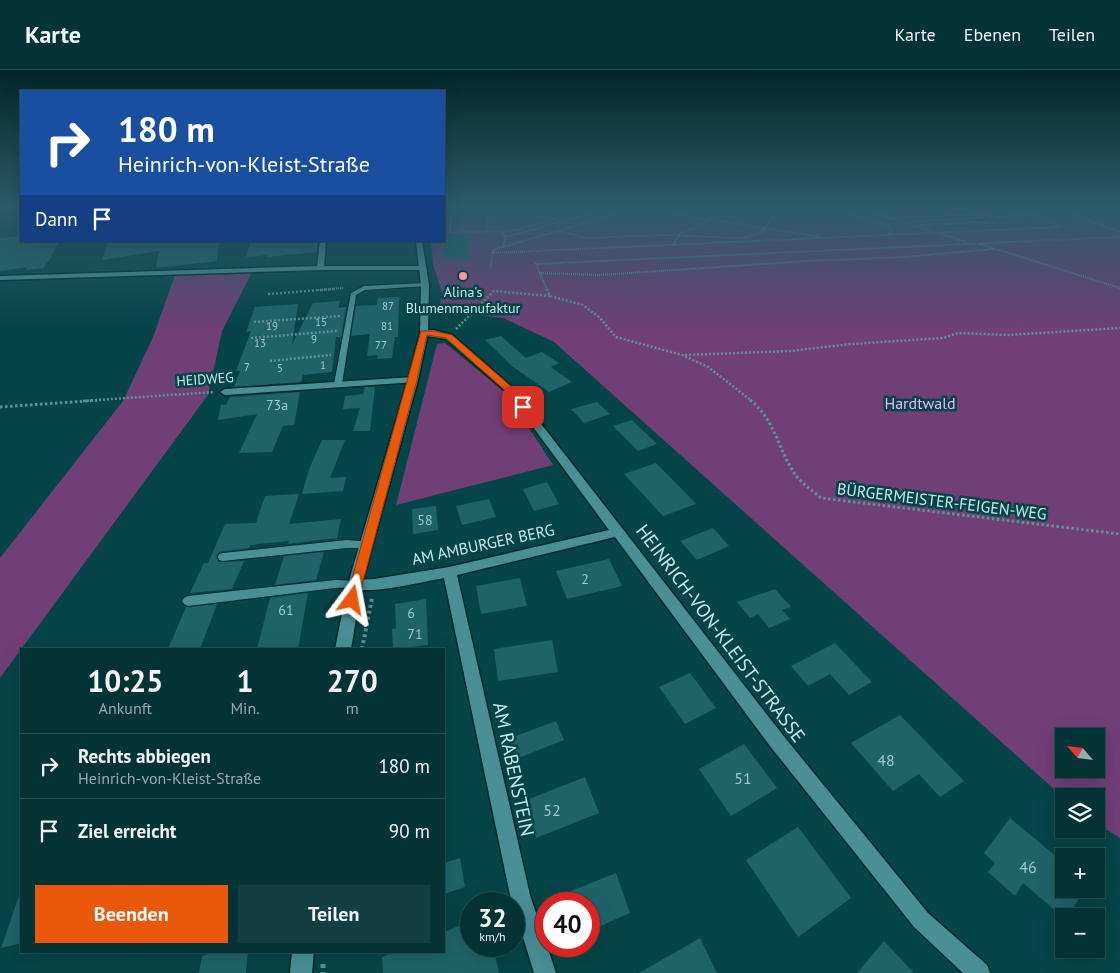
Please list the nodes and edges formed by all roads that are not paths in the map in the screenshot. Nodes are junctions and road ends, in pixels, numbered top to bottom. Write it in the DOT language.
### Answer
graph roads {
  1 [pos="322,246"];
  2 [pos="419,246"];
  3 [pos="320,268"];
  4 [pos="423,268"];
  5 [pos="0,278"];
  6 [pos="425,285"];
  7 [pos="424,333"];
  8 [pos="413,380"];
  9 [pos="338,384"];
  10 [pos="225,392"];
  11 [pos="618,532"];
  12 [pos="367,545"];
  13 [pos="223,557"];
  14 [pos="449,572"];
  15 [pos="355,584"];
  16 [pos="188,601"];
  17 [pos="343,648"];
  18 [pos="303,953"];
  19 [pos="302,973"];
  20 [pos="545,973"];
  21 [pos="979,973"];
  1 -- 3 [label="street"];
  2 -- 4 [label="street"];
  3 -- 4 [label="street"];
  3 -- 5 [label="street"];
  4 -- 6 [label="street"];
  6 -- 7 [label="street"];
  6 -- 9 [label="lane"];
  7 -- 8 [label="street"];
  7 -- 11 [label="street, HEINRICH-VON-KLEIST-STRASSE"];
  8 -- 9 [label="street, HEIDWEG"];
  8 -- 12 [label="street"];
  9 -- 10 [label="street, HEIDWEG"];
  11 -- 14 [label="street, AM AMBURGER BERG"];
  11 -- 21 [label="street, HEINRICH-VON-KLEIST-STRASSE"];
  12 -- 13 [label="lane"];
  12 -- 15 [label="street"];
  14 -- 15 [label="street, AM AMBURGER BERG"];
  14 -- 20 [label="street, AM RABENSTEIN"];
  15 -- 16 [label="lane"];
  15 -- 17 [label="street"];
  18 -- 19 [label="street"];
}
